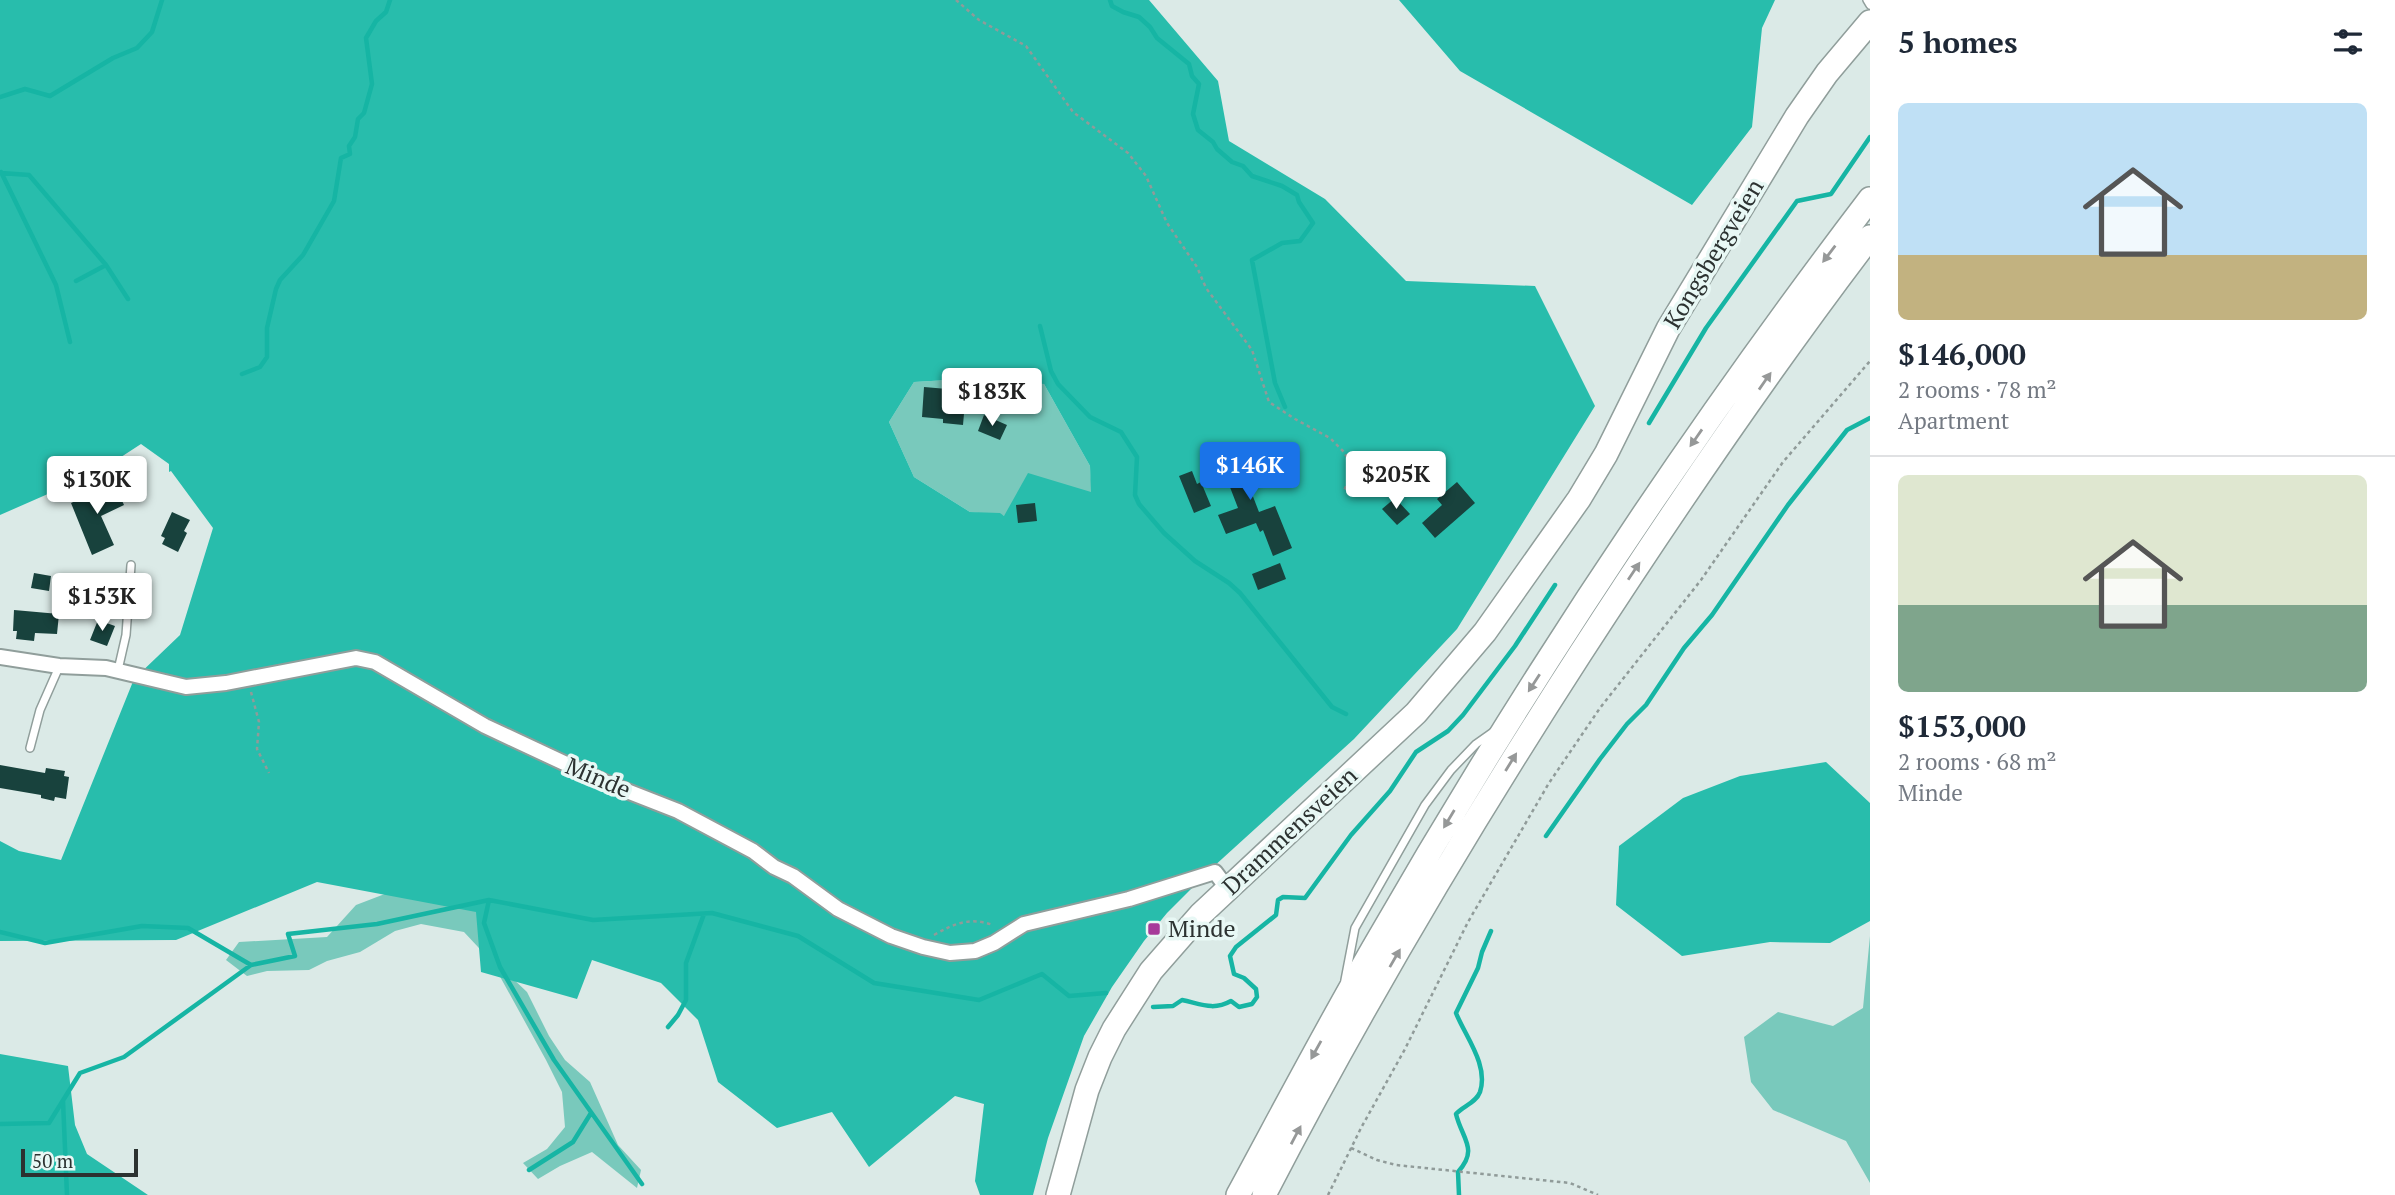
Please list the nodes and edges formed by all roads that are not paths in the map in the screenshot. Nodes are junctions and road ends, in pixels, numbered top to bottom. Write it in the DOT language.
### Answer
graph roads {
  1 [pos="1867,0"];
  2 [pos="1870,5"];
  3 [pos="1870,22"];
  4 [pos="1870,199"];
  5 [pos="1870,237"];
  6 [pos="1579,499"];
  7 [pos="131,565"];
  8 [pos="0,657"];
  9 [pos="59,666"];
  10 [pos="118,670"];
  11 [pos="1511,719"];
  12 [pos="30,748"];
  13 [pos="1221,880"];
  14 [pos="1344,999"];
  15 [pos="1058,1195"];
  16 [pos="1238,1195"];
  17 [pos="1264,1195"];
  1 -- 2 [label="lane"];
  3 -- 6 [label="main road, Kongsbergveien"];
  4 -- 11 [label="main road, one-way"];
  17 -- 5 [label="main road, one-way"];
  6 -- 13 [label="main road, Drammensveien"];
  7 -- 10 [label="lane"];
  8 -- 9 [label="street, Minde"];
  9 -- 10 [label="street, Minde"];
  9 -- 12 [label="lane"];
  10 -- 13 [label="street, Minde"];
  11 -- 14 [label="main road, one-way"];
  11 -- 14 [label="lane"];
  13 -- 15 [label="main road, Drammensveien"];
  14 -- 16 [label="main road, one-way"];
}
